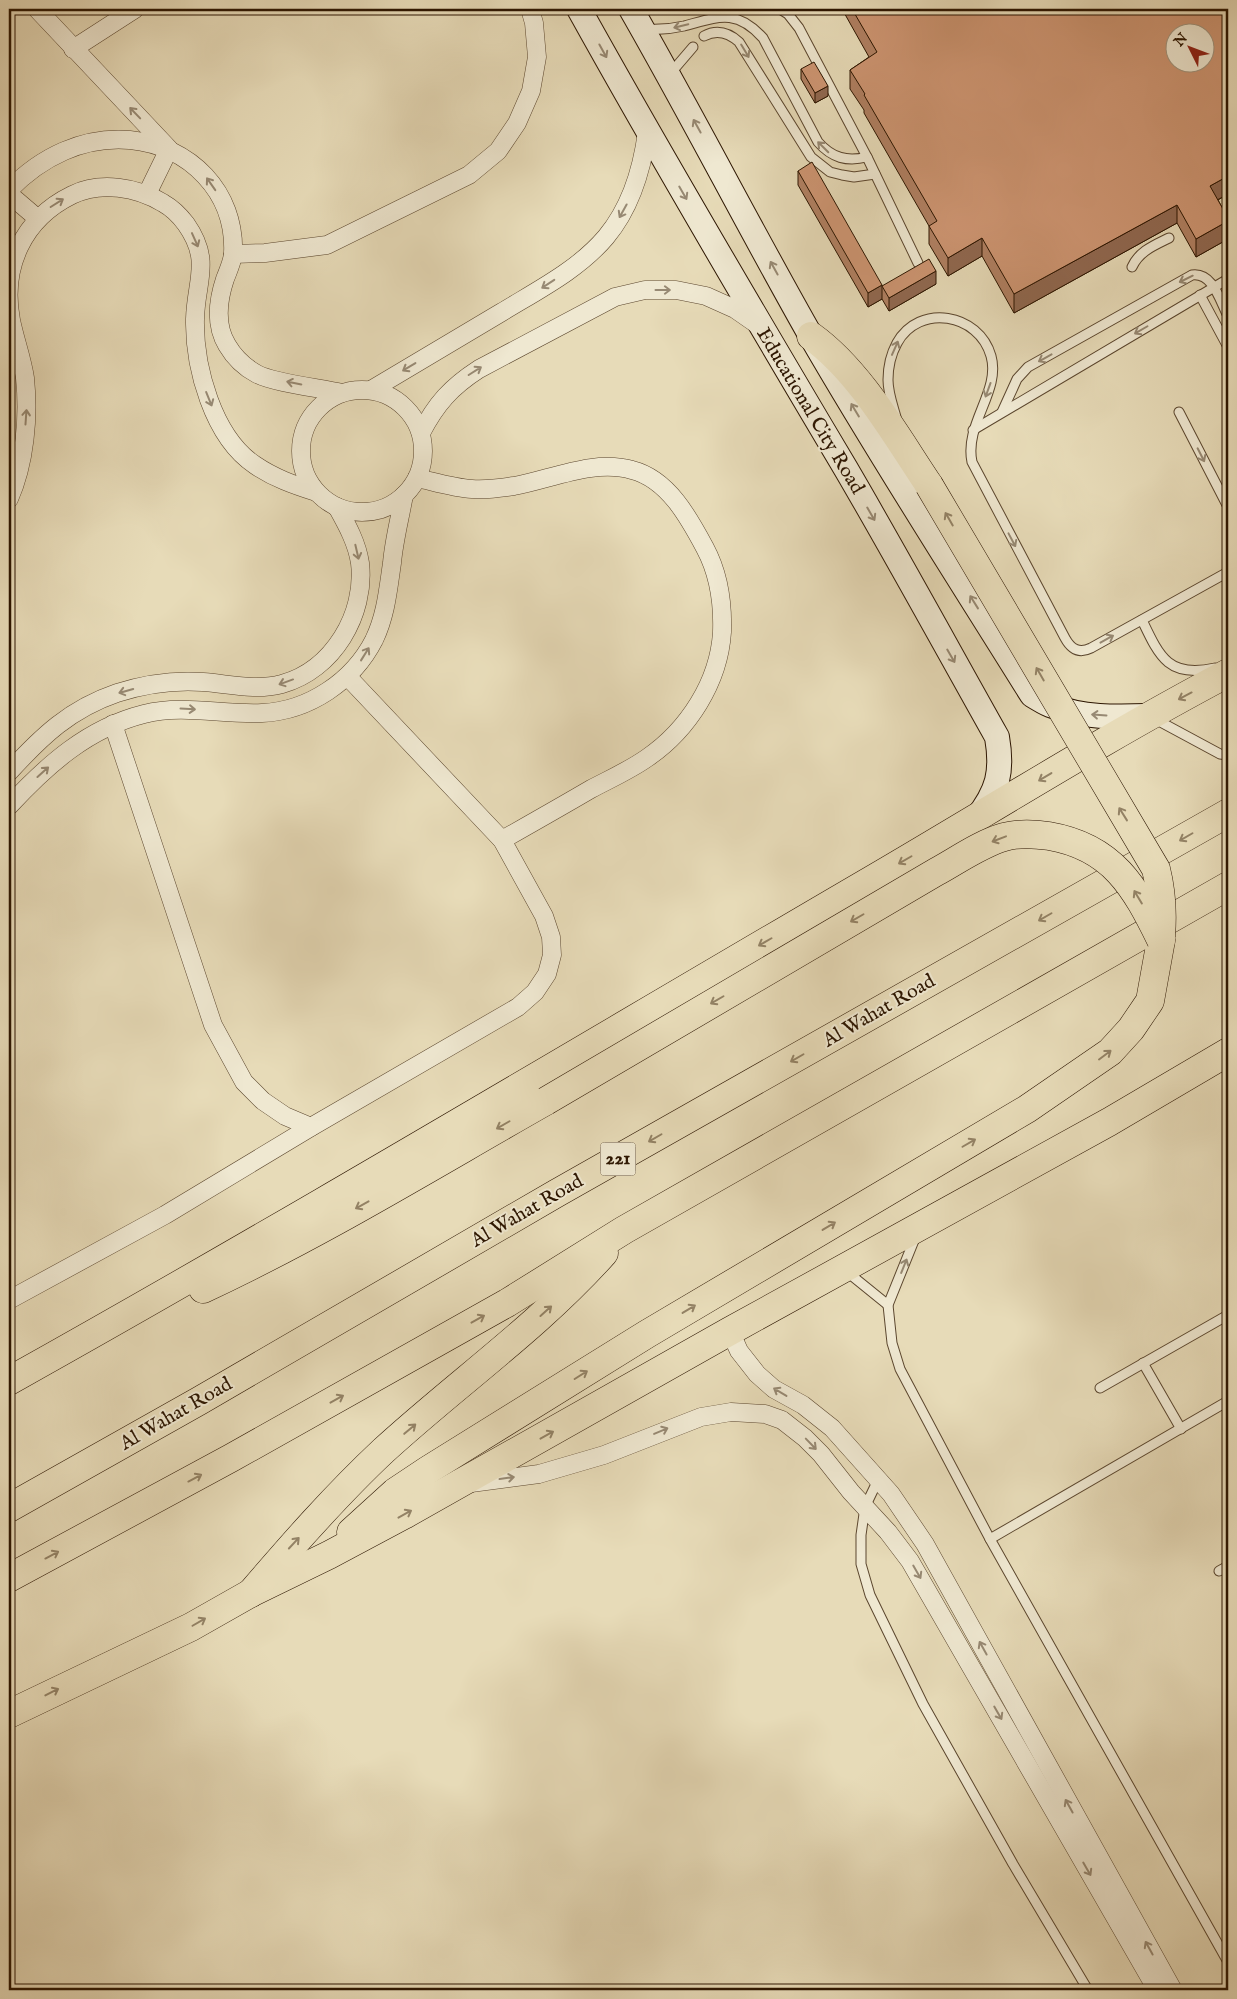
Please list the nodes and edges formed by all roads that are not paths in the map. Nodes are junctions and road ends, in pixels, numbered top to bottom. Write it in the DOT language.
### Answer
graph roads {
  1 [pos="37,9"];
  2 [pos="135,9"];
  3 [pos="530,9"];
  4 [pos="580,9"];
  5 [pos="631,9"];
  6 [pos="780,9"];
  7 [pos="642,29"];
  8 [pos="704,36"];
  9 [pos="693,47"];
  10 [pos="73,49"];
  11 [pos="669,76"];
  12 [pos="648,132"];
  13 [pos="169,149"];
  14 [pos="868,157"];
  15 [pos="875,174"];
  16 [pos="9,192"];
  17 [pos="147,194"];
  18 [pos="37,218"];
  19 [pos="1169,238"];
  20 [pos="233,254"];
  21 [pos="918,263"];
  22 [pos="1132,267"];
  23 [pos="1228,279"];
  24 [pos="1214,288"];
  25 [pos="1200,295"];
  26 [pos="1228,316"];
  27 [pos="760,327"];
  28 [pos="811,336"];
  29 [pos="1228,347"];
  30 [pos="371,390"];
  31 [pos="342,393"];
  32 [pos="1002,412"];
  33 [pos="1179,412"];
  34 [pos="973,430"];
  35 [pos="421,433"];
  36 [pos="16,441"];
  37 [pos="893,451"];
  38 [pos="846,471"];
  39 [pos="417,478"];
  40 [pos="316,492"];
  41 [pos="404,495"];
  42 [pos="9,499"];
  43 [pos="337,507"];
  44 [pos="1228,507"];
  45 [pos="1228,572"];
  46 [pos="1142,620"];
  47 [pos="1228,665"];
  48 [pos="1228,673"];
  49 [pos="348,677"];
  50 [pos="260,687"];
  51 [pos="262,713"];
  52 [pos="1148,716"];
  53 [pos="113,724"];
  54 [pos="1228,755"];
  55 [pos="9,772"];
  56 [pos="9,806"];
  57 [pos="1228,812"];
  58 [pos="976,819"];
  59 [pos="502,840"];
  60 [pos="1228,886"];
  61 [pos="1161,940"];
  62 [pos="1228,1052"];
  63 [pos="311,1127"];
  64 [pos="920,1226"];
  65 [pos="624,1230"];
  66 [pos="844,1270"];
  67 [pos="9,1300"];
  68 [pos="149,1303"];
  69 [pos="888,1305"];
  70 [pos="1228,1315"];
  71 [pos="730,1331"];
  72 [pos="1143,1363"];
  73 [pos="9,1381"];
  74 [pos="1100,1388"];
  75 [pos="1228,1402"];
  76 [pos="1181,1429"];
  77 [pos="72,1472"];
  78 [pos="878,1480"];
  79 [pos="458,1484"];
  80 [pos="9,1489"];
  81 [pos="9,1508"];
  82 [pos="865,1508"];
  83 [pos="990,1539"];
  84 [pos="329,1555"];
  85 [pos="1228,1566"];
  86 [pos="1219,1571"];
  87 [pos="9,1578"];
  88 [pos="250,1593"];
  89 [pos="1000,1680"];
  90 [pos="984,1688"];
  91 [pos="9,1714"];
  92 [pos="1228,1962"];
  93 [pos="1088,1990"];
  94 [pos="1157,1990"];
  95 [pos="1173,1990"];
  1 -- 10 [label="street"];
  2 -- 10 [label="street"];
  3 -- 20 [label="street"];
  4 -- 12 [label="street, Educational City Road, one-way"];
  5 -- 7 [label="street, Educational City Road"];
  6 -- 14 [label="lane"];
  7 -- 11 [label="street, Educational City Road"];
  14 -- 7 [label="lane, one-way"];
  8 -- 15 [label="lane, one-way"];
  9 -- 11 [label="lane"];
  13 -- 10 [label="street, one-way"];
  28 -- 11 [label="street, Educational City Road, one-way"];
  12 -- 27 [label="street, Educational City Road, one-way"];
  12 -- 30 [label="street, one-way"];
  13 -- 16 [label="street"];
  13 -- 17 [label="street"];
  20 -- 13 [label="street, one-way"];
  14 -- 15 [label="lane"];
  15 -- 21 [label="lane"];
  16 -- 18 [label="street"];
  18 -- 17 [label="street, one-way"];
  17 -- 40 [label="street, one-way"];
  36 -- 18 [label="street, one-way"];
  19 -- 22 [label="lane"];
  31 -- 20 [label="street, one-way"];
  23 -- 24 [label="lane"];
  24 -- 25 [label="lane"];
  24 -- 26 [label="lane"];
  24 -- 32 [label="lane, one-way"];
  25 -- 29 [label="lane"];
  25 -- 32 [label="lane, one-way"];
  35 -- 27 [label="street, one-way"];
  27 -- 38 [label="street, Educational City Road"];
  37 -- 28 [label="main road, one-way"];
  30 -- 31 [label="street"];
  30 -- 35 [label="street"];
  31 -- 40 [label="street"];
  32 -- 34 [label="lane"];
  33 -- 44 [label="lane, one-way"];
  37 -- 34 [label="lane, one-way"];
  34 -- 46 [label="lane, one-way"];
  35 -- 39 [label="street"];
  36 -- 42 [label="street"];
  37 -- 38 [label="street"];
  52 -- 37 [label="street, Educational City Road, one-way"];
  61 -- 37 [label="main road, one-way, bridge"];
  38 -- 58 [label="street, Educational City Road, one-way"];
  39 -- 41 [label="street"];
  39 -- 59 [label="street"];
  40 -- 43 [label="street"];
  41 -- 43 [label="street"];
  49 -- 41 [label="street, one-way"];
  43 -- 50 [label="street, one-way"];
  45 -- 46 [label="lane"];
  46 -- 47 [label="lane"];
  48 -- 52 [label="main road, one-way"];
  49 -- 51 [label="street"];
  49 -- 59 [label="street"];
  50 -- 51 [label="street"];
  50 -- 55 [label="street, one-way"];
  53 -- 51 [label="street, one-way"];
  52 -- 54 [label="lane"];
  52 -- 58 [label="main road, one-way"];
  56 -- 53 [label="street, one-way"];
  53 -- 63 [label="street"];
  57 -- 77 [label="main road, Al Wahat Road / 221, one-way"];
  58 -- 68 [label="main road, one-way"];
  59 -- 63 [label="street"];
  60 -- 65 [label="main road"];
  61 -- 68 [label="main road, one-way, bridge"];
  84 -- 61 [label="main road, one-way"];
  62 -- 64 [label="main road"];
  63 -- 67 [label="street"];
  64 -- 66 [label="main road"];
  69 -- 64 [label="lane, one-way"];
  87 -- 65 [label="main road, one-way"];
  88 -- 65 [label="main road, one-way"];
  66 -- 69 [label="lane"];
  66 -- 71 [label="main road"];
  68 -- 73 [label="main road"];
  69 -- 83 [label="lane"];
  70 -- 72 [label="lane"];
  78 -- 71 [label="street, one-way"];
  79 -- 71 [label="main road, one-way"];
  72 -- 74 [label="lane"];
  72 -- 76 [label="lane"];
  75 -- 76 [label="lane"];
  76 -- 83 [label="lane"];
  77 -- 80 [label="main road"];
  77 -- 81 [label="main road, Al Wahat Road / 221"];
  78 -- 82 [label="lane"];
  89 -- 78 [label="street, one-way"];
  79 -- 82 [label="street, one-way"];
  84 -- 79 [label="main road, one-way"];
  82 -- 90 [label="street, one-way"];
  82 -- 93 [label="lane"];
  83 -- 92 [label="lane"];
  84 -- 88 [label="main road"];
  85 -- 86 [label="lane"];
  91 -- 88 [label="main road, one-way"];
  89 -- 90 [label="street"];
  95 -- 89 [label="street, one-way"];
  90 -- 94 [label="street, one-way"];
}
